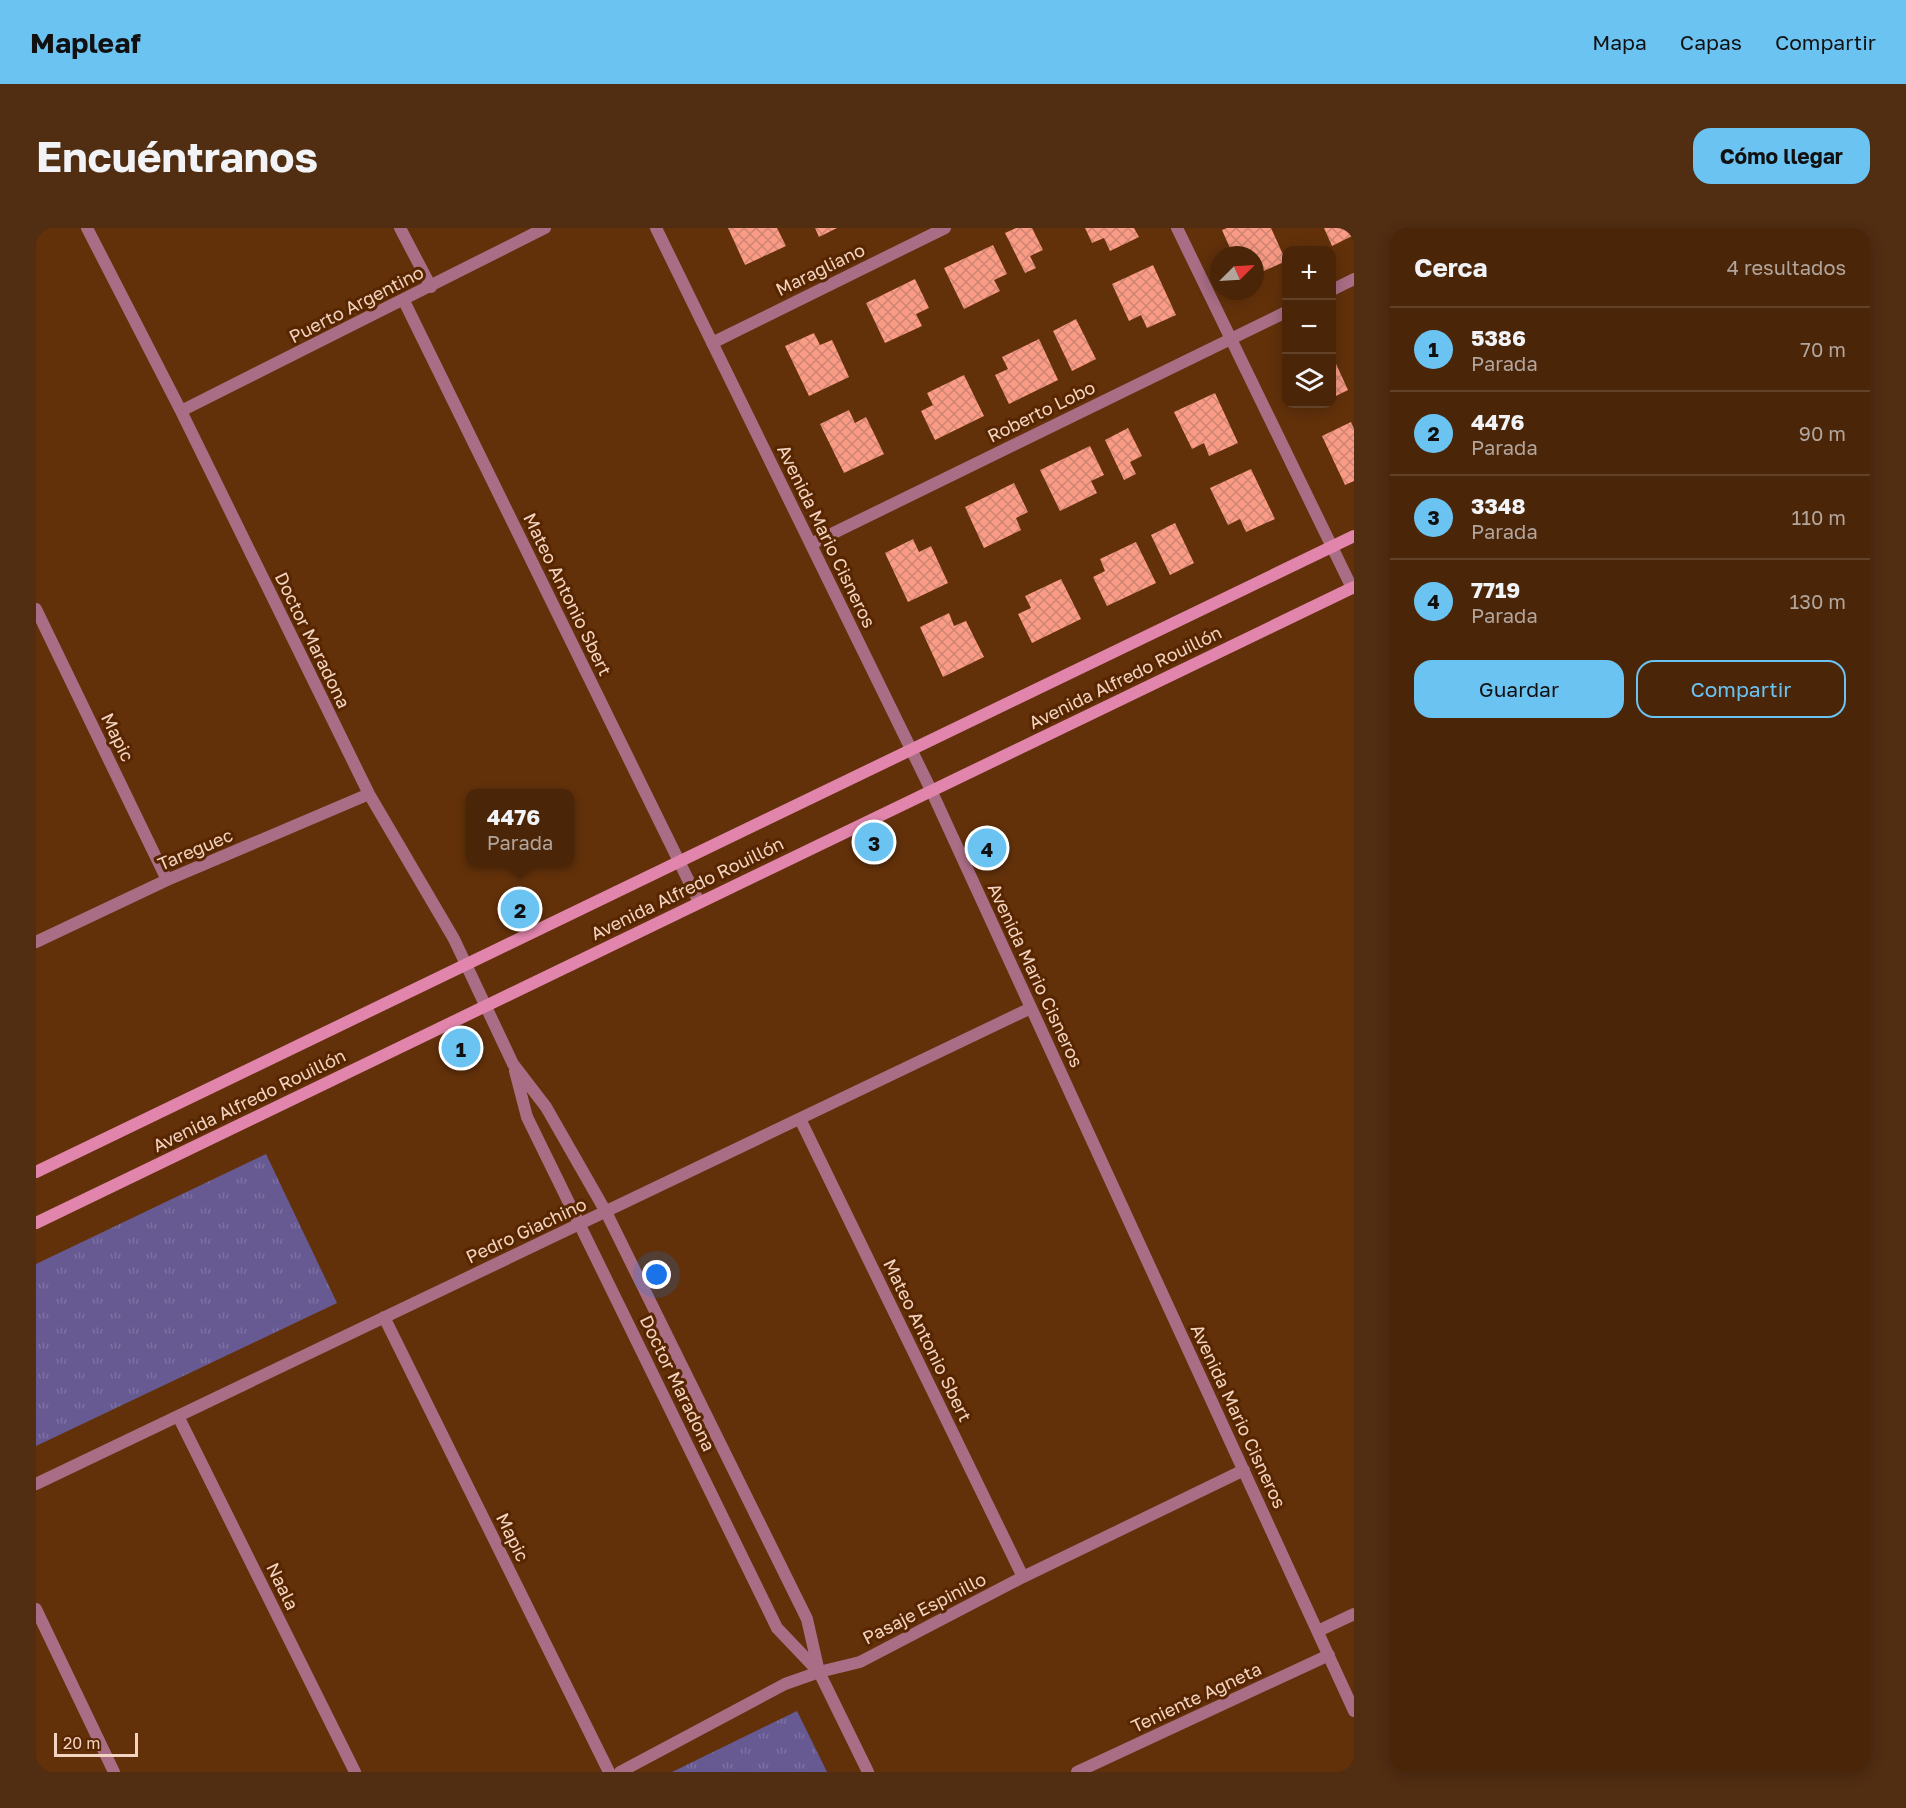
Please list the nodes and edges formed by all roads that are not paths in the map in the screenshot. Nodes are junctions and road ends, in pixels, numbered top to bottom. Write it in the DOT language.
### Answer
graph roads {
  1 [pos="87,228"];
  2 [pos="400,228"];
  3 [pos="546,228"];
  4 [pos="656,228"];
  5 [pos="945,228"];
  6 [pos="1177,228"];
  7 [pos="1354,279"];
  8 [pos="431,287"];
  9 [pos="1336,288"];
  10 [pos="404,301"];
  11 [pos="1282,314"];
  12 [pos="1230,339"];
  13 [pos="712,343"];
  14 [pos="181,411"];
  15 [pos="1354,536"];
  16 [pos="811,544"];
  17 [pos="1332,547"];
  18 [pos="1353,587"];
  19 [pos="36,609"];
  20 [pos="912,750"];
  21 [pos="931,790"];
  22 [pos="369,795"];
  23 [pos="680,862"];
  24 [pos="167,880"];
  25 [pos="699,903"];
  26 [pos="36,942"];
  27 [pos="466,966"];
  28 [pos="486,1005"];
  29 [pos="1031,1008"];
  30 [pos="513,1064"];
  31 [pos="800,1119"];
  32 [pos="36,1172"];
  33 [pos="606,1212"];
  34 [pos="36,1223"];
  35 [pos="581,1224"];
  36 [pos="384,1317"];
  37 [pos="178,1416"];
  38 [pos="1244,1470"];
  39 [pos="36,1484"];
  40 [pos="1023,1577"];
  41 [pos="36,1609"];
  42 [pos="1354,1614"];
  43 [pos="1318,1631"];
  44 [pos="1329,1655"];
  45 [pos="819,1672"];
  46 [pos="1354,1710"];
  47 [pos="113,1772"];
  48 [pos="355,1772"];
  49 [pos="609,1772"];
  50 [pos="620,1772"];
  51 [pos="868,1772"];
  52 [pos="1077,1772"];
  1 -- 14 [label="street, Doctor Maradona"];
  2 -- 8 [label="street"];
  3 -- 8 [label="street, Puerto Argentino"];
  4 -- 13 [label="street, Avenida Mario Cisneros"];
  5 -- 13 [label="street, Maragliano"];
  6 -- 12 [label="street"];
  7 -- 9 [label="street"];
  8 -- 10 [label="street, Puerto Argentino"];
  10 -- 14 [label="street, Puerto Argentino"];
  10 -- 23 [label="street, Mateo Antonio Sbert"];
  11 -- 12 [label="street, Roberto Lobo"];
  12 -- 16 [label="street, Roberto Lobo"];
  12 -- 17 [label="street"];
  13 -- 16 [label="street, Avenida Mario Cisneros"];
  14 -- 22 [label="street, Doctor Maradona"];
  15 -- 17 [label="street, Avenida Alfredo Rouillón"];
  16 -- 20 [label="street, Avenida Mario Cisneros"];
  17 -- 18 [label="street"];
  17 -- 20 [label="street, Avenida Alfredo Rouillón"];
  18 -- 21 [label="street, Avenida Alfredo Rouillón"];
  19 -- 24 [label="street, Mapic"];
  20 -- 21 [label="street, Avenida Mario Cisneros"];
  20 -- 23 [label="street, Avenida Alfredo Rouillón"];
  21 -- 25 [label="street, Avenida Alfredo Rouillón"];
  21 -- 29 [label="street, Avenida Mario Cisneros"];
  22 -- 24 [label="street, Tareguec"];
  22 -- 27 [label="street, Doctor Maradona"];
  23 -- 25 [label="street, Mateo Antonio Sbert"];
  23 -- 27 [label="street, Avenida Alfredo Rouillón"];
  24 -- 26 [label="street, Tareguec"];
  25 -- 28 [label="street, Avenida Alfredo Rouillón"];
  27 -- 28 [label="street, Doctor Maradona"];
  27 -- 32 [label="street, Avenida Alfredo Rouillón"];
  28 -- 30 [label="street, Doctor Maradona"];
  28 -- 34 [label="street, Avenida Alfredo Rouillón"];
  29 -- 31 [label="street, Pedro Giachino"];
  29 -- 38 [label="street, Avenida Mario Cisneros"];
  30 -- 33 [label="street, Doctor Maradona"];
  30 -- 35 [label="street, Doctor Maradona"];
  31 -- 33 [label="street, Pedro Giachino"];
  31 -- 40 [label="street, Mateo Antonio Sbert"];
  33 -- 35 [label="street, Pedro Giachino"];
  33 -- 45 [label="street, Doctor Maradona"];
  35 -- 36 [label="street, Pedro Giachino"];
  35 -- 45 [label="street, Doctor Maradona"];
  36 -- 37 [label="street, Pedro Giachino"];
  36 -- 49 [label="street, Mapic"];
  37 -- 39 [label="street, Pedro Giachino"];
  37 -- 48 [label="street, Naala"];
  38 -- 40 [label="street, Pasaje Espinillo"];
  38 -- 43 [label="street, Avenida Mario Cisneros"];
  40 -- 45 [label="street, Pasaje Espinillo"];
  41 -- 47 [label="street"];
  42 -- 43 [label="street"];
  43 -- 44 [label="street, Avenida Mario Cisneros"];
  44 -- 46 [label="street, Avenida Mario Cisneros"];
  44 -- 52 [label="street, Teniente Agneta"];
  45 -- 50 [label="street, Pasaje Espinillo"];
  45 -- 51 [label="street, Doctor Maradona"];
}
